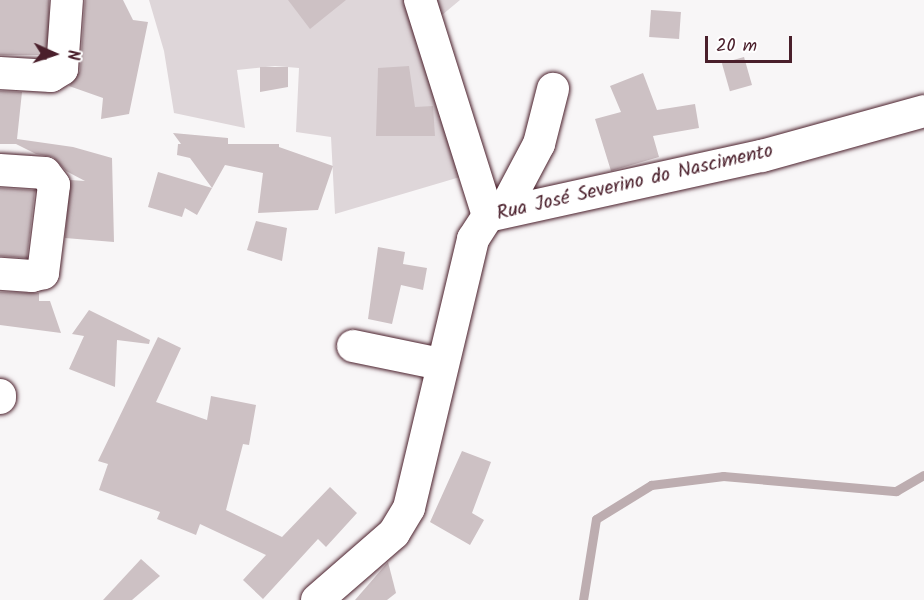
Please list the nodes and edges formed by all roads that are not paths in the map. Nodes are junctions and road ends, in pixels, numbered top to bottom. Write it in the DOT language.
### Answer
graph roads {
  1 [pos="67,0"];
  2 [pos="420,0"];
  3 [pos="0,73"];
  4 [pos="553,89"];
  5 [pos="924,111"];
  6 [pos="0,170"];
  7 [pos="496,213"];
  8 [pos="0,274"];
  9 [pos="353,346"];
  10 [pos="441,364"];
  11 [pos="317,600"];
  1 -- 3 [label="street"];
  2 -- 7 [label="street"];
  4 -- 7 [label="street"];
  5 -- 7 [label="street, Rua José Severino do Nascimento"];
  6 -- 8 [label="street"];
  7 -- 10 [label="street, Rua José Severino do Nascimento"];
  9 -- 10 [label="street"];
  10 -- 11 [label="street, Rua José Severino do Nascimento"];
}
